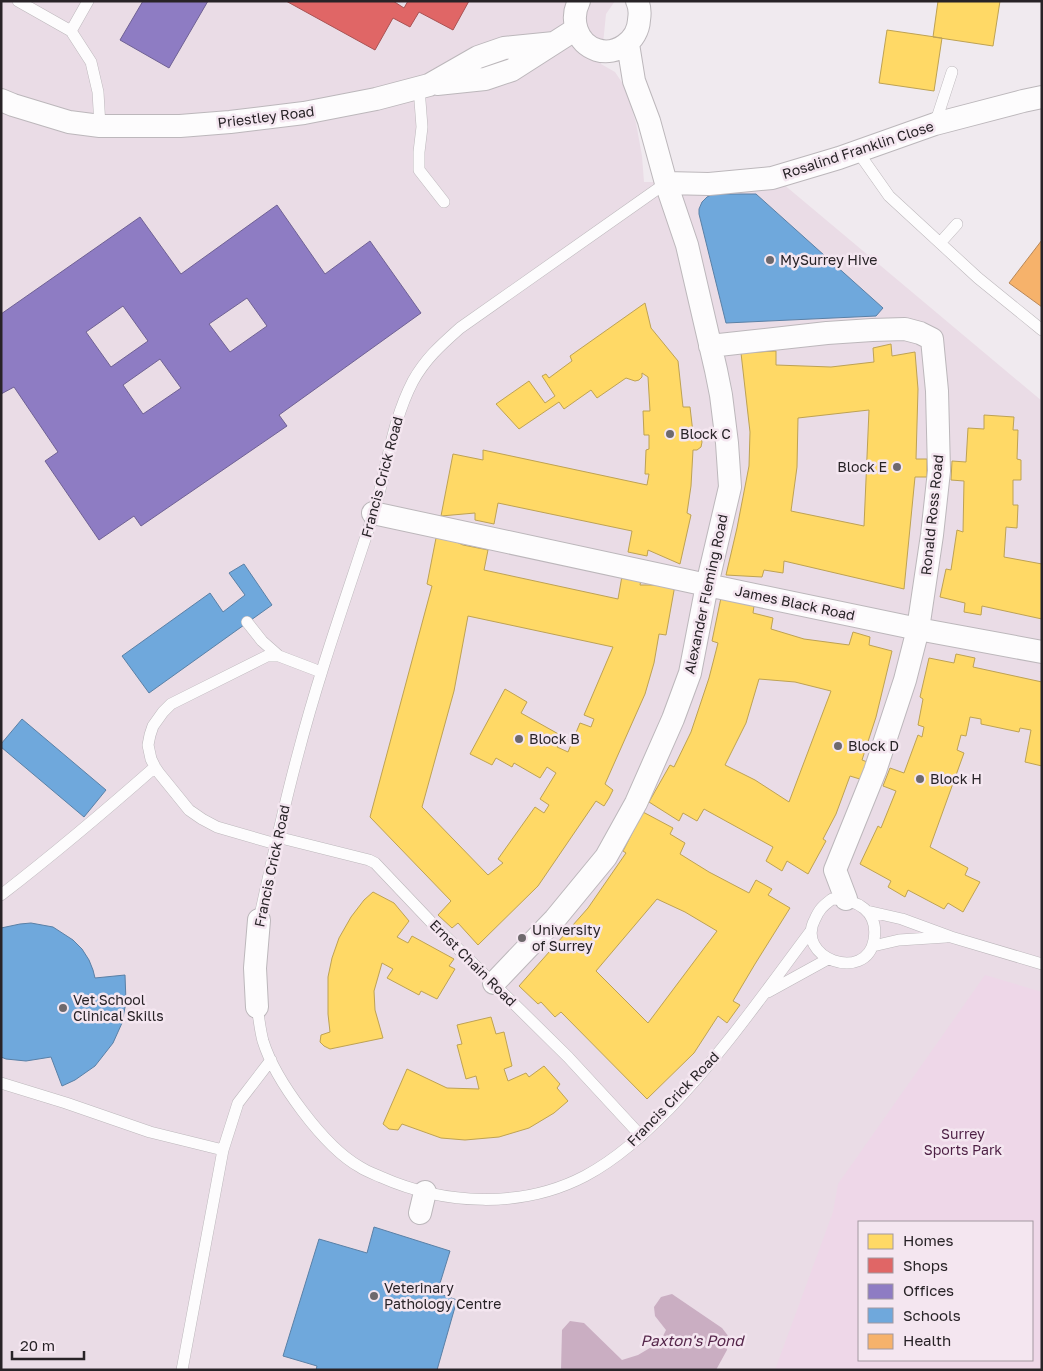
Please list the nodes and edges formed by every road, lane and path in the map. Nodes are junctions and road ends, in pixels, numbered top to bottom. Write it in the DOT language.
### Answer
graph roads {
  1 [pos="18,1"];
  2 [pos="88,1"];
  3 [pos="579,1"];
  4 [pos="641,2"];
  5 [pos="576,28"];
  6 [pos="71,31"];
  7 [pos="628,44"];
  8 [pos="952,72"];
  9 [pos="424,87"];
  10 [pos="1042,97"];
  11 [pos="1,100"];
  12 [pos="935,124"];
  13 [pos="100,126"];
  14 [pos="858,152"];
  15 [pos="666,183"];
  16 [pos="444,202"];
  17 [pos="957,224"];
  18 [pos="940,243"];
  19 [pos="1042,330"];
  20 [pos="710,346"];
  21 [pos="373,512"];
  22 [pos="707,585"];
  23 [pos="247,622"];
  24 [pos="918,629"];
  25 [pos="1042,652"];
  26 [pos="279,656"];
  27 [pos="321,672"];
  28 [pos="154,767"];
  29 [pos="277,840"];
  30 [pos="1,895"];
  31 [pos="846,900"];
  32 [pos="867,911"];
  33 [pos="259,920"];
  34 [pos="810,932"];
  35 [pos="951,937"];
  36 [pos="873,946"];
  37 [pos="828,959"];
  38 [pos="1042,964"];
  39 [pos="494,983"];
  40 [pos="764,994"];
  41 [pos="257,1007"];
  42 [pos="271,1060"];
  43 [pos="1,1083"];
  44 [pos="640,1136"];
  45 [pos="223,1150"];
  46 [pos="182,1370"];
  1 -- 6 [label="lane"];
  2 -- 6 [label="lane"];
  3 -- 5 [label="street"];
  4 -- 7 [label="street"];
  5 -- 7 [label="street"];
  5 -- 9 [label="street, Priestley Road"];
  6 -- 13 [label="lane"];
  7 -- 15 [label="street"];
  8 -- 12 [label="lane"];
  9 -- 13 [label="street, Priestley Road"];
  9 -- 16 [label="lane"];
  10 -- 12 [label="street, Rosalind Franklin Close"];
  11 -- 13 [label="street, Priestley Road"];
  12 -- 14 [label="street, Rosalind Franklin Close"];
  14 -- 15 [label="street, Rosalind Franklin Close"];
  14 -- 18 [label="lane"];
  15 -- 20 [label="street, Alexander Fleming Road"];
  15 -- 21 [label="lane, Francis Crick Road"];
  17 -- 18 [label="lane"];
  18 -- 19 [label="lane"];
  20 -- 22 [label="street, Alexander Fleming Road"];
  20 -- 24 [label="street, Ronald Ross Road"];
  21 -- 22 [label="street, James Black Road"];
  21 -- 27 [label="lane, Francis Crick Road"];
  22 -- 24 [label="street, James Black Road"];
  22 -- 39 [label="street, Alexander Fleming Road"];
  23 -- 26 [label="lane"];
  24 -- 25 [label="street, James Black Road"];
  24 -- 31 [label="street, Ronald Ross Road"];
  26 -- 27 [label="lane"];
  26 -- 28 [label="lane"];
  27 -- 29 [label="lane, Francis Crick Road"];
  28 -- 29 [label="lane, Ernst Chain Road"];
  28 -- 30 [label="lane"];
  29 -- 33 [label="lane, Francis Crick Road"];
  29 -- 39 [label="lane, Ernst Chain Road"];
  31 -- 32 [label="lane"];
  31 -- 34 [label="lane"];
  32 -- 35 [label="lane"];
  32 -- 36 [label="lane"];
  33 -- 41 [label="street, Francis Crick Road"];
  34 -- 37 [label="lane"];
  34 -- 40 [label="lane, Francis Crick Road"];
  35 -- 36 [label="lane"];
  35 -- 38 [label="lane"];
  36 -- 37 [label="lane"];
  37 -- 40 [label="lane, Francis Crick Road"];
  39 -- 44 [label="lane, Ernst Chain Road"];
  40 -- 44 [label="lane, Francis Crick Road"];
  41 -- 42 [label="lane, Francis Crick Road"];
  42 -- 44 [label="lane, Francis Crick Road"];
  42 -- 45 [label="lane"];
  43 -- 45 [label="lane"];
  45 -- 46 [label="lane"];
}
